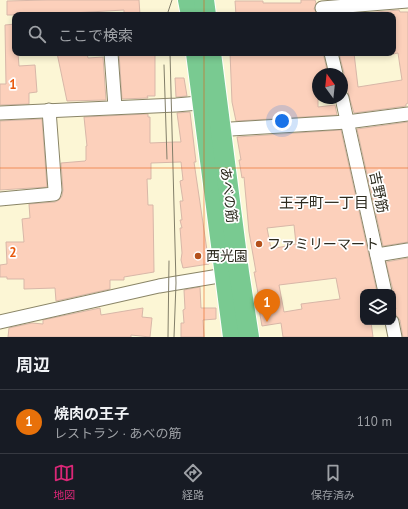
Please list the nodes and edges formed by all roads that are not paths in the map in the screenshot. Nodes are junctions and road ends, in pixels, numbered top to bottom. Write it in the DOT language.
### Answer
graph roads {
  1 [pos="188,0"];
  2 [pos="204,0"];
  3 [pos="408,1"];
  4 [pos="322,8"];
  5 [pos="190,12"];
  6 [pos="206,12"];
  7 [pos="110,56"];
  8 [pos="197,56"];
  9 [pos="211,56"];
  10 [pos="332,56"];
  11 [pos="335,68"];
  12 [pos="210,102"];
  13 [pos="343,104"];
  14 [pos="115,107"];
  15 [pos="49,110"];
  16 [pos="0,113"];
  17 [pos="408,114"];
  18 [pos="347,122"];
  19 [pos="214,131"];
  20 [pos="0,199"];
  21 [pos="408,250"];
  22 [pos="377,255"];
  23 [pos="232,274"];
  24 [pos="384,289"];
  25 [pos="0,322"];
  26 [pos="393,325"];
  27 [pos="233,337"];
  28 [pos="249,337"];
  29 [pos="395,337"];
  1 -- 5 [label="main road"];
  2 -- 6 [label="main road"];
  3 -- 4 [label="street"];
  7 -- 14 [label="street"];
  8 -- 12 [label="main road, あべの筋"];
  9 -- 12 [label="main road, あべの筋"];
  10 -- 11 [label="street"];
  12 -- 14 [label="street"];
  12 -- 19 [label="main road, あべの筋"];
  13 -- 18 [label="street, 吉野筋"];
  14 -- 15 [label="street"];
  15 -- 16 [label="street"];
  15 -- 20 [label="street"];
  17 -- 18 [label="street"];
  18 -- 19 [label="street"];
  18 -- 22 [label="street, 吉野筋"];
  19 -- 23 [label="main road, あべの筋"];
  21 -- 22 [label="street"];
  22 -- 24 [label="street, 吉野筋"];
  23 -- 25 [label="street"];
  23 -- 27 [label="main road, あべの筋"];
  23 -- 28 [label="main road, あべの筋"];
  26 -- 29 [label="street"];
}
